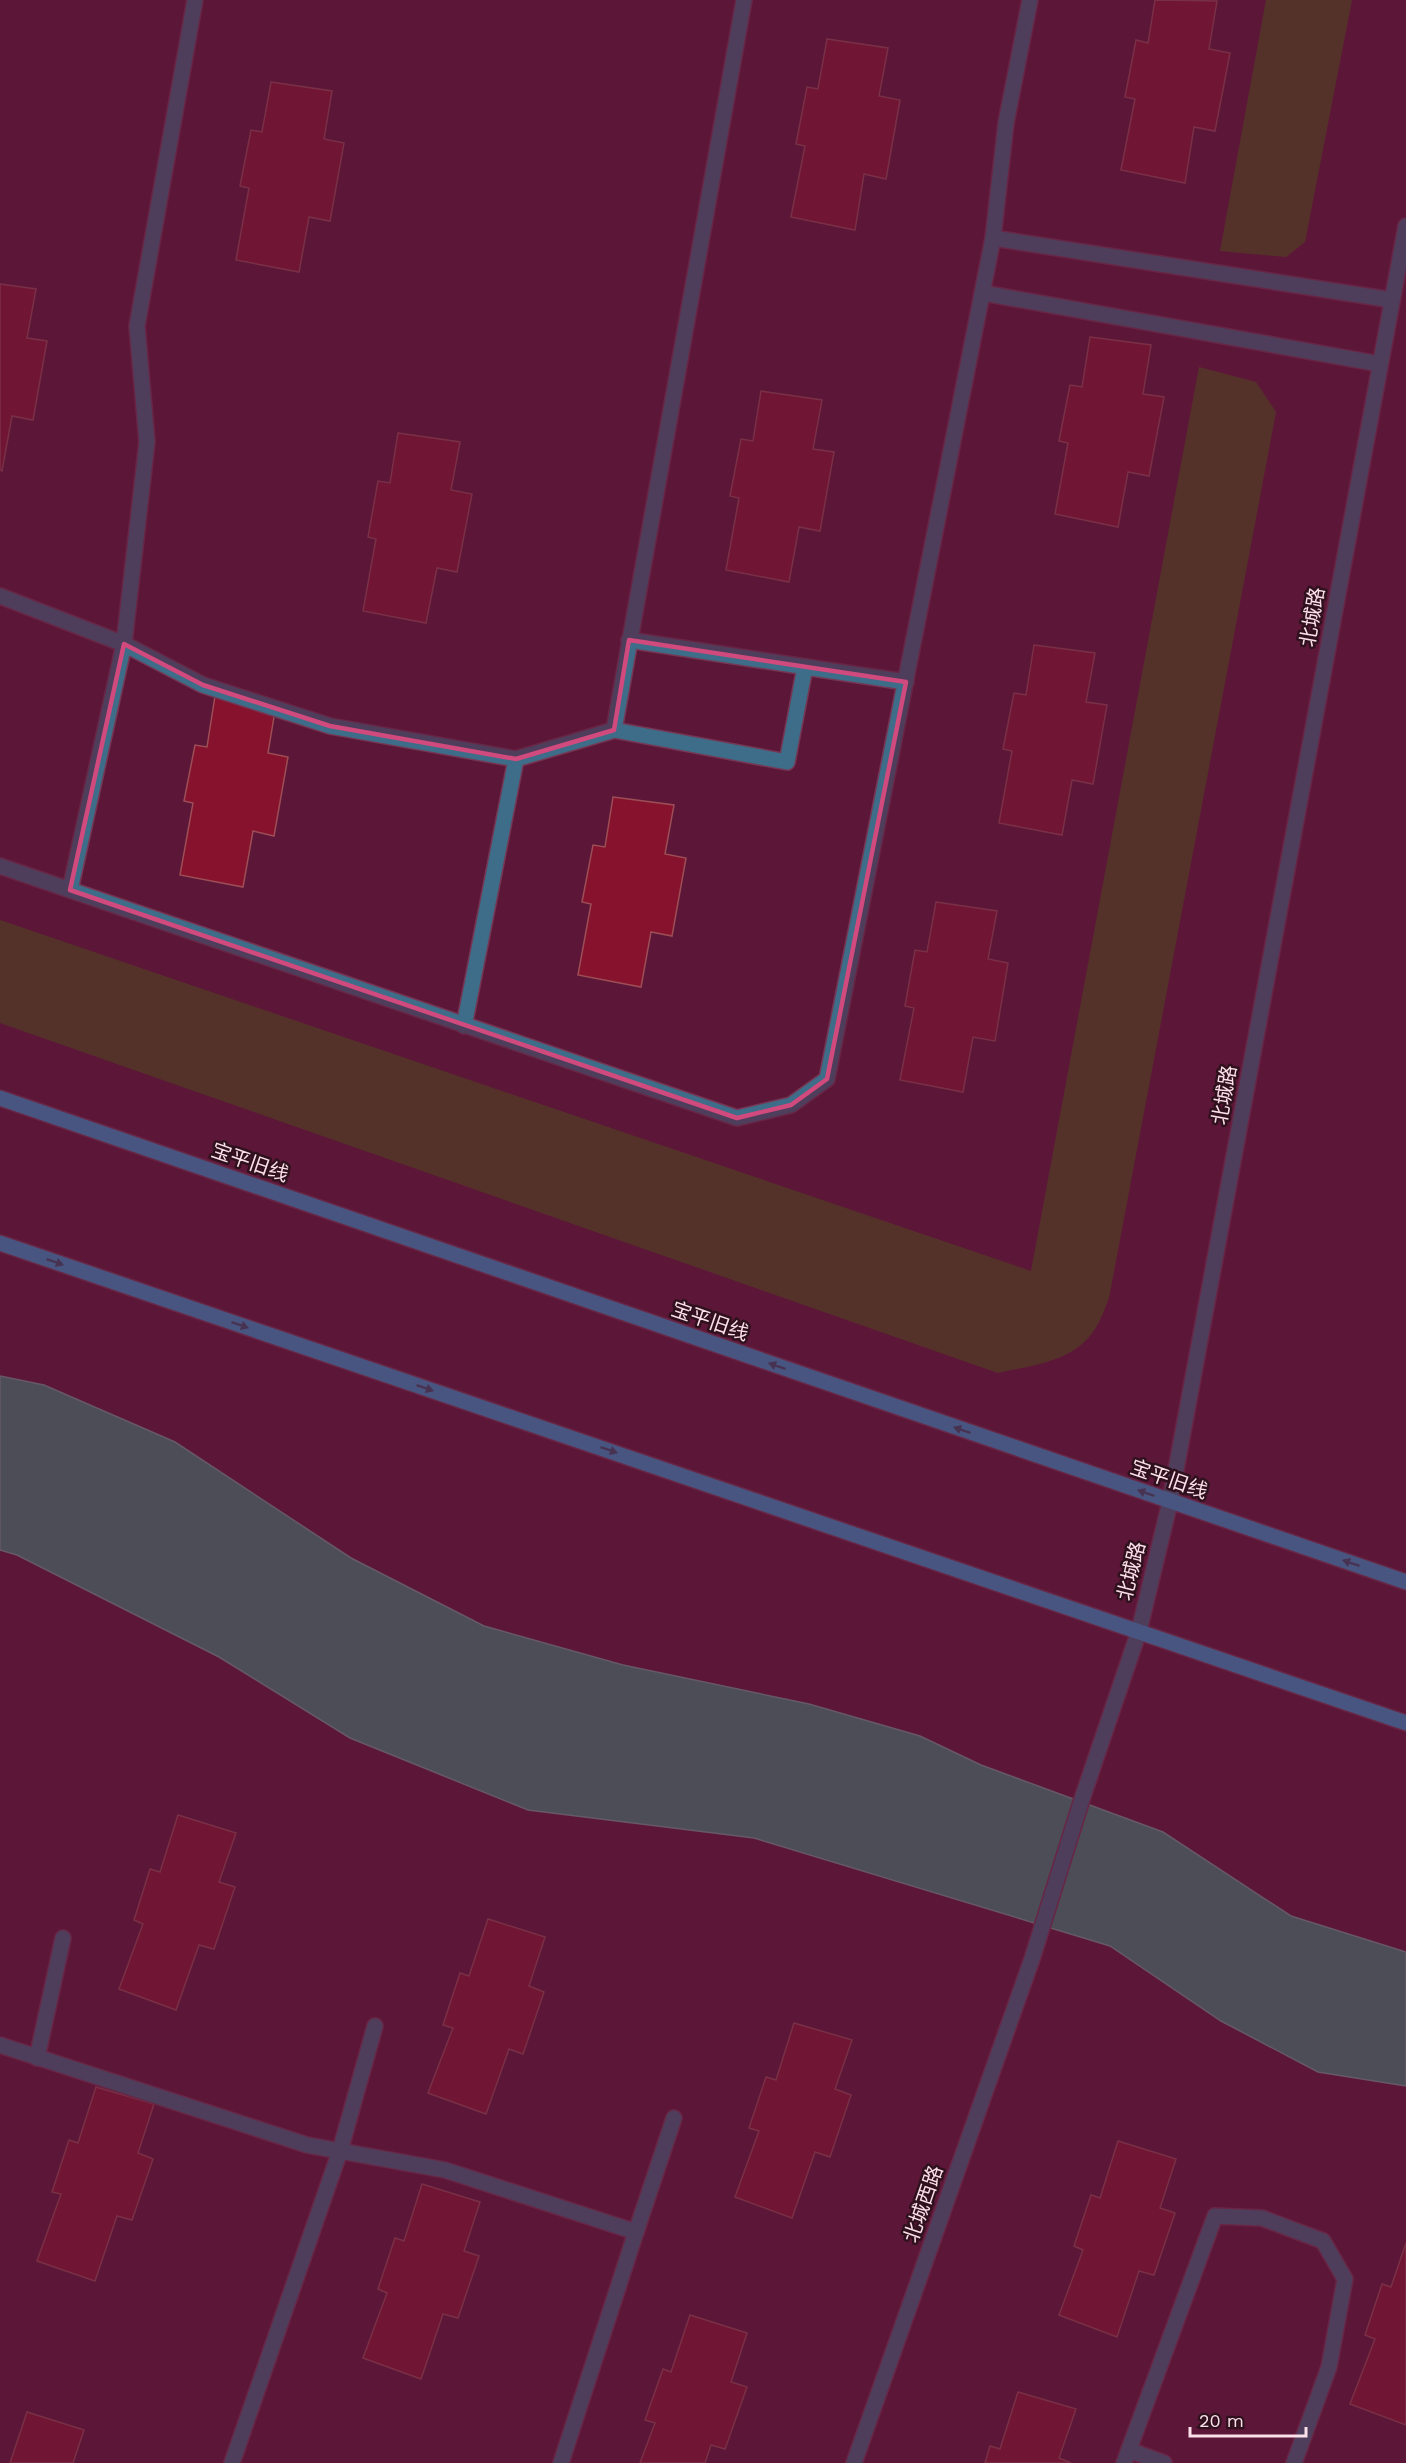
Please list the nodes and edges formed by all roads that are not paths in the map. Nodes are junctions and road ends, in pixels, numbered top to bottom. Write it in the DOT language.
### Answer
graph roads {
  1 [pos="195,0"];
  2 [pos="744,0"];
  3 [pos="1030,0"];
  4 [pos="1406,226"];
  5 [pos="993,237"];
  6 [pos="983,293"];
  7 [pos="1392,300"];
  8 [pos="1380,364"];
  9 [pos="0,596"];
  10 [pos="630,640"];
  11 [pos="124,644"];
  12 [pos="814,668"];
  13 [pos="906,682"];
  14 [pos="614,730"];
  15 [pos="516,759"];
  16 [pos="0,866"];
  17 [pos="70,890"];
  18 [pos="464,1026"];
  19 [pos="0,1098"];
  20 [pos="0,1243"];
  21 [pos="1170,1502"];
  22 [pos="1406,1582"];
  23 [pos="1139,1630"];
  24 [pos="1406,1723"];
  25 [pos="63,1938"];
  26 [pos="1032,1959"];
  27 [pos="375,2026"];
  28 [pos="1,2046"];
  29 [pos="37,2058"];
  30 [pos="674,2118"];
  31 [pos="339,2151"];
  32 [pos="636,2232"];
  33 [pos="1126,2457"];
  34 [pos="232,2463"];
  35 [pos="561,2463"];
  36 [pos="854,2463"];
  37 [pos="1164,2463"];
  38 [pos="1294,2463"];
  1 -- 11 [label="street"];
  2 -- 10 [label="street"];
  3 -- 5 [label="street"];
  4 -- 7 [label="street, 北城路"];
  5 -- 6 [label="street"];
  5 -- 7 [label="street"];
  6 -- 8 [label="street"];
  6 -- 13 [label="street"];
  7 -- 8 [label="street, 北城路"];
  8 -- 21 [label="street, 北城路"];
  9 -- 11 [label="street"];
  10 -- 12 [label="street"];
  10 -- 14 [label="street"];
  11 -- 15 [label="street"];
  11 -- 17 [label="street"];
  12 -- 13 [label="street"];
  12 -- 14 [label="street"];
  13 -- 18 [label="street"];
  14 -- 15 [label="street"];
  15 -- 18 [label="street"];
  16 -- 17 [label="street"];
  17 -- 18 [label="street"];
  21 -- 19 [label="main road, 宝平旧线, one-way"];
  20 -- 23 [label="main road, one-way"];
  22 -- 21 [label="main road, 宝平旧线, one-way"];
  21 -- 23 [label="street, 北城路"];
  23 -- 24 [label="main road"];
  23 -- 26 [label="street, 北城路"];
  25 -- 29 [label="street"];
  26 -- 36 [label="street, 北城西路"];
  27 -- 31 [label="street"];
  28 -- 29 [label="street"];
  29 -- 31 [label="street"];
  30 -- 32 [label="street"];
  31 -- 32 [label="street"];
  31 -- 34 [label="street"];
  32 -- 35 [label="street"];
  33 -- 37 [label="street"];
  33 -- 38 [label="street"];
}
